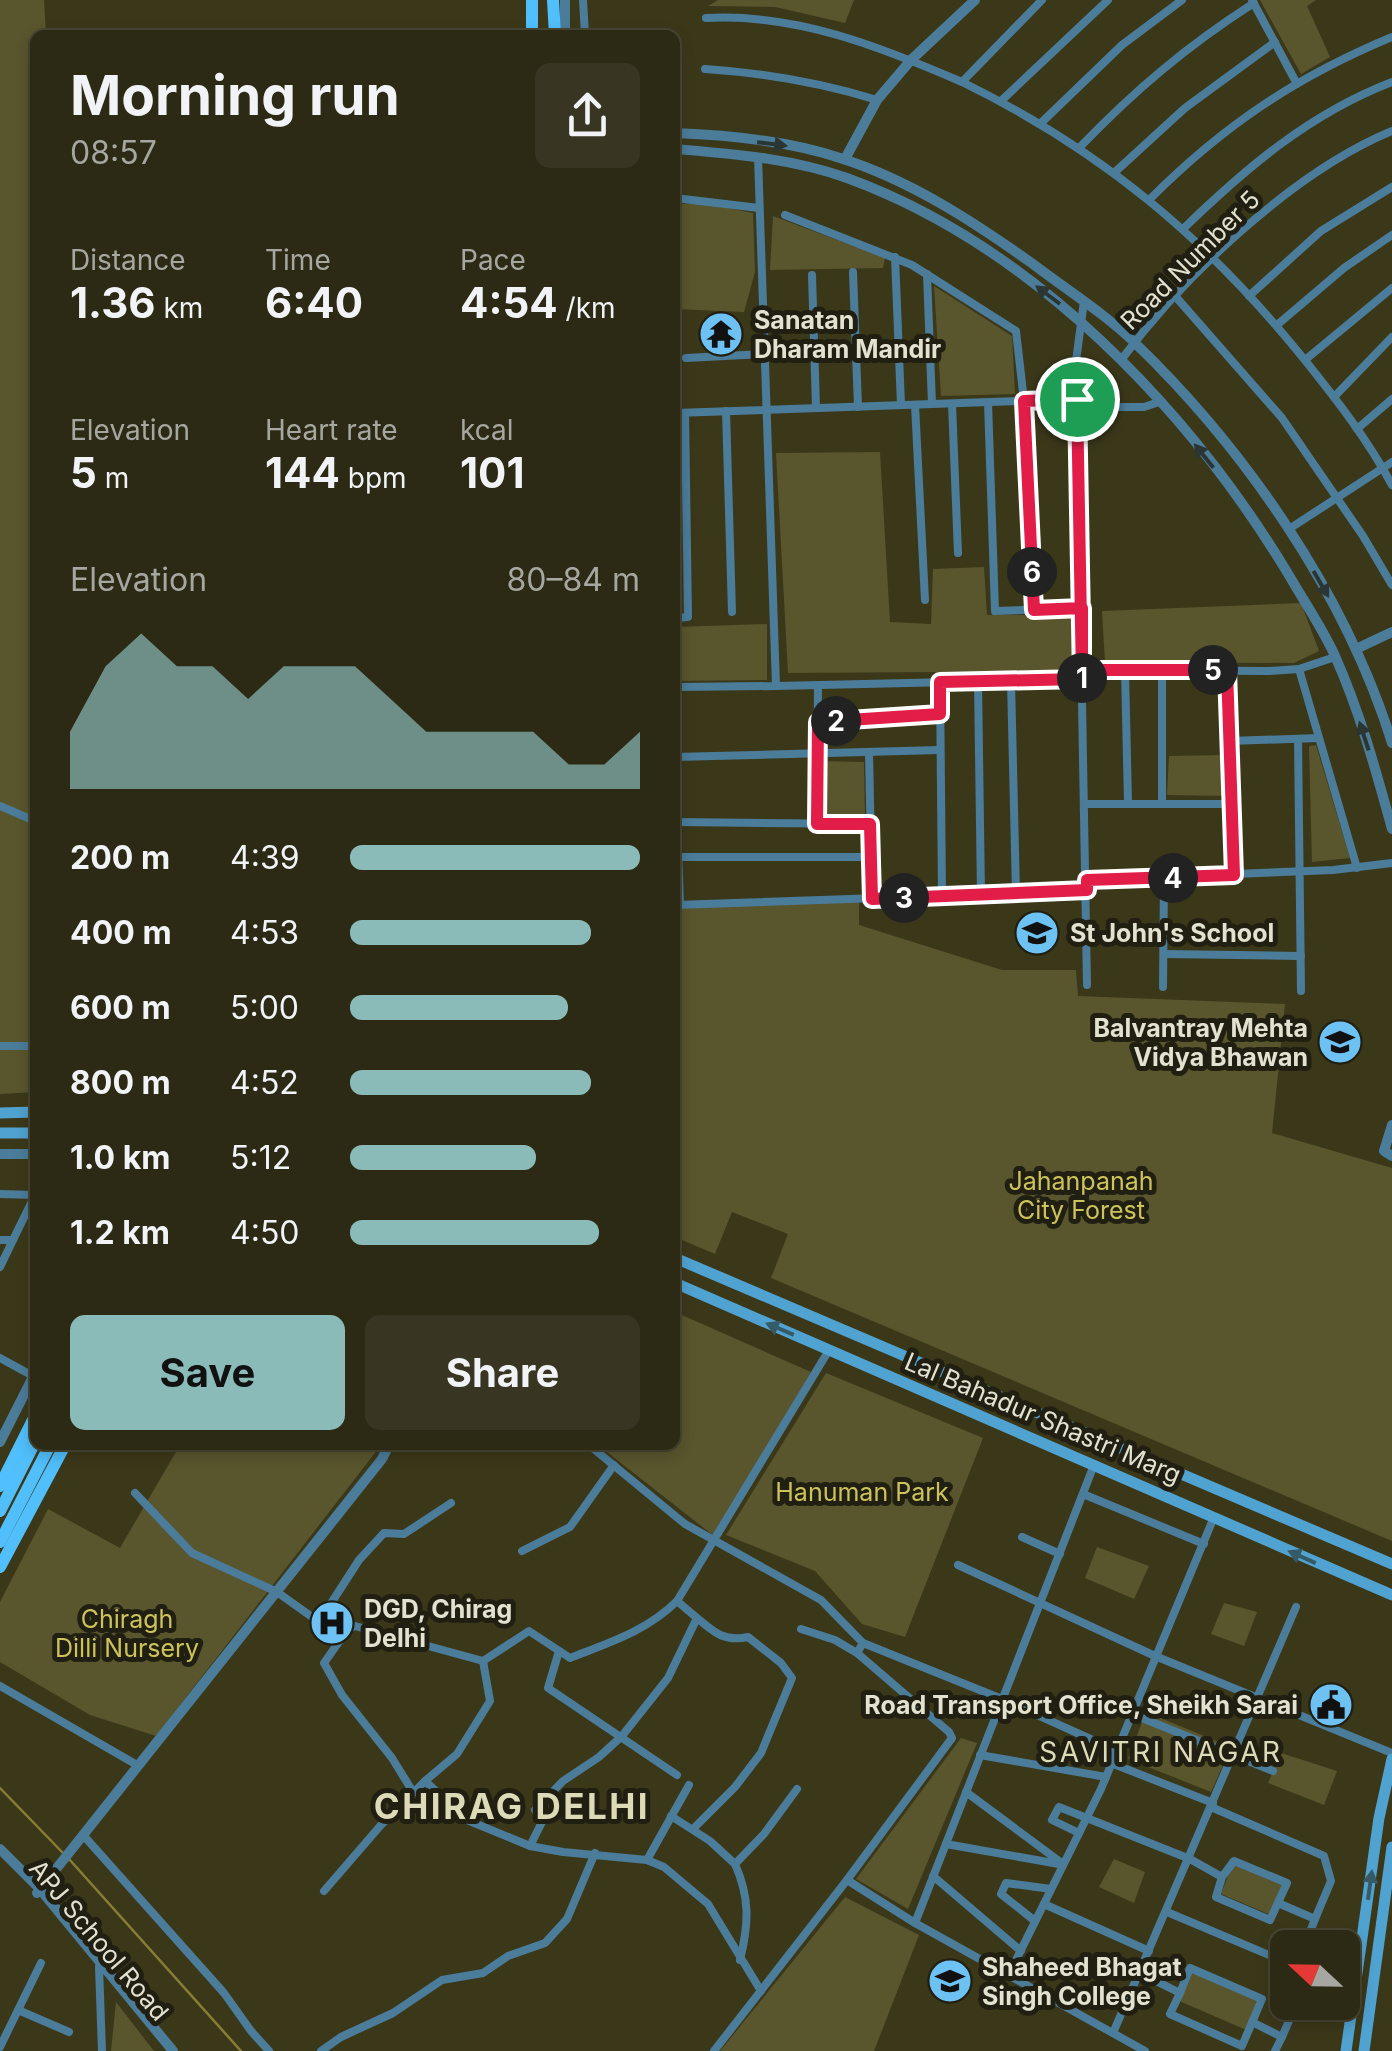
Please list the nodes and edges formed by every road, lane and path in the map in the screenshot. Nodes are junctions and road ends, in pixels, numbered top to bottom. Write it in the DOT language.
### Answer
graph roads {
  1 [pos="532,0"];
  2 [pos="553,0"];
  3 [pos="565,0"];
  4 [pos="583,0"];
  5 [pos="975,0"];
  6 [pos="1042,0"];
  7 [pos="1108,0"];
  8 [pos="1182,0"];
  9 [pos="1253,2"];
  10 [pos="706,18"];
  11 [pos="533,30"];
  12 [pos="561,30"];
  13 [pos="562,30"];
  14 [pos="585,30"];
  15 [pos="1392,37"];
  16 [pos="1275,42"];
  17 [pos="910,60"];
  18 [pos="706,69"];
  19 [pos="962,82"];
  20 [pos="1392,82"];
  21 [pos="1297,84"];
  22 [pos="876,100"];
  23 [pos="1001,101"];
  24 [pos="1041,124"];
  25 [pos="1392,131"];
  26 [pos="680,133"];
  27 [pos="1080,147"];
  28 [pos="680,149"];
  29 [pos="758,156"];
  30 [pos="845,159"];
  31 [pos="1115,172"];
  32 [pos="1392,187"];
  33 [pos="680,199"];
  34 [pos="1150,200"];
  35 [pos="759,208"];
  36 [pos="785,215"];
  37 [pos="1182,229"];
  38 [pos="1389,237"];
  39 [pos="1392,252"];
  40 [pos="894,257"];
  41 [pos="1213,258"];
  42 [pos="853,272"];
  43 [pos="927,273"];
  44 [pos="812,275"];
  45 [pos="1392,288"];
  46 [pos="1249,296"];
  47 [pos="1176,297"];
  48 [pos="1084,301"];
  49 [pos="1080,320"];
  50 [pos="1277,325"];
  51 [pos="1392,337"];
  52 [pos="1134,342"];
  53 [pos="764,354"];
  54 [pos="686,358"];
  55 [pos="1120,360"];
  56 [pos="1305,360"];
  57 [pos="1334,396"];
  58 [pos="1077,399"];
  59 [pos="1392,399"];
  60 [pos="1024,401"];
  61 [pos="988,402"];
  62 [pos="1159,402"];
  63 [pos="932,404"];
  64 [pos="952,404"];
  65 [pos="901,405"];
  66 [pos="915,405"];
  67 [pos="858,407"];
  68 [pos="1116,407"];
  69 [pos="816,408"];
  70 [pos="765,410"];
  71 [pos="726,411"];
  72 [pos="680,413"];
  73 [pos="1357,429"];
  74 [pos="1392,462"];
  75 [pos="1384,470"];
  76 [pos="1392,485"];
  77 [pos="1337,498"];
  78 [pos="1289,529"];
  79 [pos="958,554"];
  80 [pos="1392,585"];
  81 [pos="925,600"];
  82 [pos="1082,608"];
  83 [pos="1034,610"];
  84 [pos="732,612"];
  85 [pos="680,618"];
  86 [pos="1392,632"];
  87 [pos="1356,649"];
  88 [pos="1335,657"];
  89 [pos="1299,669"];
  90 [pos="1125,670"];
  91 [pos="1162,670"];
  92 [pos="1227,670"];
  93 [pos="1082,675"];
  94 [pos="1011,680"];
  95 [pos="940,682"];
  96 [pos="978,682"];
  97 [pos="818,685"];
  98 [pos="776,686"];
  99 [pos="680,687"];
  100 [pos="940,714"];
  101 [pos="818,722"];
  102 [pos="1319,738"];
  103 [pos="1298,739"];
  104 [pos="1229,741"];
  105 [pos="1392,742"];
  106 [pos="940,750"];
  107 [pos="869,752"];
  108 [pos="817,753"];
  109 [pos="680,757"];
  110 [pos="1128,803"];
  111 [pos="1084,804"];
  112 [pos="1162,804"];
  113 [pos="1231,804"];
  114 [pos="0,806"];
  115 [pos="30,819"];
  116 [pos="680,822"];
  117 [pos="817,824"];
  118 [pos="870,824"];
  119 [pos="1392,830"];
  120 [pos="870,856"];
  121 [pos="680,857"];
  122 [pos="1392,863"];
  123 [pos="1358,868"];
  124 [pos="1300,871"];
  125 [pos="1234,875"];
  126 [pos="1164,878"];
  127 [pos="1087,886"];
  128 [pos="1016,894"];
  129 [pos="981,895"];
  130 [pos="942,896"];
  131 [pos="872,899"];
  132 [pos="680,905"];
  133 [pos="1164,954"];
  134 [pos="1301,956"];
  135 [pos="1087,985"];
  136 [pos="1163,987"];
  137 [pos="1301,991"];
  138 [pos="0,1046"];
  139 [pos="30,1046"];
  140 [pos="30,1112"];
  141 [pos="0,1113"];
  142 [pos="1392,1126"];
  143 [pos="0,1133"];
  144 [pos="30,1133"];
  145 [pos="0,1154"];
  146 [pos="30,1154"];
  147 [pos="1392,1156"];
  148 [pos="0,1194"];
  149 [pos="30,1195"];
  150 [pos="30,1205"];
  151 [pos="0,1240"];
  152 [pos="13,1240"];
  153 [pos="680,1260"];
  154 [pos="0,1267"];
  155 [pos="680,1285"];
  156 [pos="829,1350"];
  157 [pos="0,1358"];
  158 [pos="30,1373"];
  159 [pos="30,1383"];
  160 [pos="0,1409"];
  161 [pos="13,1417"];
  162 [pos="30,1424"];
  163 [pos="0,1442"];
  164 [pos="31,1450"];
  165 [pos="47,1450"];
  166 [pos="61,1450"];
  167 [pos="386,1450"];
  168 [pos="595,1450"];
  169 [pos="1094,1465"];
  170 [pos="614,1466"];
  171 [pos="0,1486"];
  172 [pos="135,1493"];
  173 [pos="1083,1494"];
  174 [pos="451,1503"];
  175 [pos="0,1511"];
  176 [pos="1214,1517"];
  177 [pos="1022,1536"];
  178 [pos="713,1541"];
  179 [pos="0,1542"];
  180 [pos="1204,1544"];
  181 [pos="522,1550"];
  182 [pos="1060,1554"];
  183 [pos="1392,1564"];
  184 [pos="958,1565"];
  185 [pos="0,1566"];
  186 [pos="277,1592"];
  187 [pos="1391,1595"];
  188 [pos="677,1601"];
  189 [pos="1040,1603"];
  190 [pos="1296,1607"];
  191 [pos="697,1618"];
  192 [pos="319,1622"];
  193 [pos="348,1629"];
  194 [pos="801,1629"];
  195 [pos="863,1643"];
  196 [pos="559,1652"];
  197 [pos="857,1653"];
  198 [pos="1155,1656"];
  199 [pos="484,1661"];
  200 [pos="0,1686"];
  201 [pos="1257,1697"];
  202 [pos="1002,1699"];
  203 [pos="1132,1714"];
  204 [pos="622,1736"];
  205 [pos="1116,1751"];
  206 [pos="980,1755"];
  207 [pos="1233,1755"];
  208 [pos="1392,1756"];
  209 [pos="1111,1764"];
  210 [pos="137,1766"];
  211 [pos="1273,1771"];
  212 [pos="678,1775"];
  213 [pos="1106,1776"];
  214 [pos="424,1781"];
  215 [pos="689,1785"];
  216 [pos="797,1790"];
  217 [pos="414,1792"];
  218 [pos="966,1792"];
  219 [pos="1212,1805"];
  220 [pos="671,1816"];
  221 [pos="1087,1816"];
  222 [pos="694,1829"];
  223 [pos="1078,1833"];
  224 [pos="80,1840"];
  225 [pos="946,1844"];
  226 [pos="530,1846"];
  227 [pos="1392,1847"];
  228 [pos="0,1849"];
  229 [pos="595,1854"];
  230 [pos="0,1857"];
  231 [pos="1190,1859"];
  232 [pos="647,1860"];
  233 [pos="735,1864"];
  234 [pos="1063,1864"];
  235 [pos="933,1876"];
  236 [pos="1222,1877"];
  237 [pos="847,1880"];
  238 [pos="1051,1889"];
  239 [pos="38,1891"];
  240 [pos="324,1891"];
  241 [pos="1278,1902"];
  242 [pos="1044,1904"];
  243 [pos="1167,1912"];
  244 [pos="1315,1919"];
  245 [pos="1035,1921"];
  246 [pos="915,1924"];
  247 [pos="1311,1930"];
  248 [pos="1021,1950"];
  249 [pos="1150,1951"];
  250 [pos="1270,1957"];
  251 [pos="740,1960"];
  252 [pos="41,1963"];
  253 [pos="99,1967"];
  254 [pos="1140,1973"];
  255 [pos="1009,1974"];
  256 [pos="761,1990"];
  257 [pos="1180,1992"];
  258 [pos="18,2010"];
  259 [pos="1289,2020"];
  260 [pos="1252,2022"];
  261 [pos="4,2026"];
  262 [pos="69,2032"];
  263 [pos="1113,2033"];
  264 [pos="1282,2037"];
  265 [pos="0,2047"];
  266 [pos="102,2051"];
  267 [pos="170,2051"];
  268 [pos="270,2051"];
  269 [pos="321,2051"];
  270 [pos="714,2051"];
  271 [pos="1146,2051"];
  272 [pos="1276,2051"];
  273 [pos="1346,2051"];
  274 [pos="1364,2051"];
  1 -- 11 [label="main road"];
  2 -- 12 [label="main road"];
  3 -- 13 [label="street"];
  4 -- 14 [label="street"];
  5 -- 17 [label="street"];
  6 -- 19 [label="street"];
  7 -- 23 [label="street"];
  8 -- 24 [label="street"];
  9 -- 16 [label="street"];
  9 -- 27 [label="street"];
  10 -- 17 [label="street"];
  15 -- 21 [label="street"];
  16 -- 21 [label="street"];
  16 -- 31 [label="street"];
  17 -- 19 [label="street"];
  17 -- 22 [label="street"];
  18 -- 22 [label="street"];
  19 -- 23 [label="street"];
  20 -- 37 [label="street"];
  21 -- 34 [label="street"];
  22 -- 30 [label="street"];
  23 -- 24 [label="street"];
  24 -- 27 [label="street"];
  25 -- 41 [label="street, Road Number 5"];
  26 -- 30 [label="street, one-way"];
  27 -- 31 [label="street"];
  28 -- 29 [label="street"];
  29 -- 35 [label="street"];
  49 -- 29 [label="street, one-way"];
  30 -- 48 [label="street"];
  31 -- 34 [label="street"];
  32 -- 46 [label="street"];
  33 -- 35 [label="street"];
  34 -- 37 [label="street"];
  35 -- 53 [label="street"];
  36 -- 40 [label="street"];
  37 -- 41 [label="street"];
  38 -- 39 [label="street"];
  38 -- 50 [label="street"];
  40 -- 43 [label="street"];
  40 -- 65 [label="street"];
  41 -- 46 [label="street"];
  41 -- 47 [label="street, Road Number 5"];
  42 -- 67 [label="street"];
  43 -- 60 [label="street"];
  43 -- 63 [label="street"];
  44 -- 69 [label="street"];
  45 -- 56 [label="street"];
  46 -- 50 [label="street"];
  47 -- 52 [label="street, Road Number 5"];
  47 -- 77 [label="street"];
  48 -- 49 [label="street"];
  48 -- 52 [label="street"];
  49 -- 55 [label="street"];
  49 -- 58 [label="street"];
  50 -- 56 [label="street"];
  51 -- 57 [label="street"];
  52 -- 55 [label="street, Road Number 5"];
  52 -- 78 [label="street"];
  53 -- 54 [label="street"];
  53 -- 70 [label="street"];
  55 -- 62 [label="street"];
  56 -- 57 [label="street"];
  57 -- 73 [label="street"];
  58 -- 60 [label="street"];
  58 -- 82 [label="street"];
  59 -- 73 [label="street"];
  60 -- 61 [label="street"];
  60 -- 83 [label="street"];
  61 -- 64 [label="street"];
  61 -- 83 [label="street"];
  62 -- 68 [label="street"];
  88 -- 62 [label="street, one-way"];
  63 -- 64 [label="street"];
  63 -- 66 [label="street"];
  64 -- 79 [label="street"];
  65 -- 66 [label="street"];
  65 -- 67 [label="street"];
  66 -- 81 [label="street"];
  67 -- 69 [label="street"];
  69 -- 70 [label="street"];
  70 -- 71 [label="street"];
  70 -- 98 [label="street"];
  71 -- 72 [label="street"];
  71 -- 84 [label="street"];
  72 -- 85 [label="street"];
  73 -- 75 [label="street"];
  74 -- 75 [label="street"];
  75 -- 76 [label="street"];
  75 -- 77 [label="street"];
  77 -- 78 [label="street"];
  77 -- 80 [label="street"];
  78 -- 87 [label="street, one-way"];
  82 -- 83 [label="street"];
  82 -- 93 [label="street"];
  86 -- 87 [label="street"];
  87 -- 105 [label="street"];
  88 -- 89 [label="street"];
  119 -- 88 [label="street, one-way"];
  89 -- 92 [label="street"];
  89 -- 102 [label="street"];
  90 -- 91 [label="street"];
  90 -- 93 [label="street"];
  90 -- 110 [label="street"];
  91 -- 92 [label="street"];
  91 -- 112 [label="street"];
  92 -- 104 [label="street"];
  93 -- 94 [label="street"];
  93 -- 111 [label="street"];
  94 -- 96 [label="street"];
  94 -- 128 [label="street"];
  95 -- 96 [label="street"];
  95 -- 97 [label="street"];
  95 -- 100 [label="street"];
  96 -- 129 [label="street"];
  97 -- 98 [label="street"];
  97 -- 101 [label="street"];
  98 -- 99 [label="street"];
  100 -- 101 [label="street"];
  100 -- 106 [label="street"];
  101 -- 108 [label="street"];
  102 -- 103 [label="street"];
  102 -- 123 [label="street"];
  103 -- 104 [label="street"];
  103 -- 124 [label="street"];
  104 -- 113 [label="street"];
  106 -- 107 [label="street"];
  106 -- 130 [label="street"];
  107 -- 108 [label="street"];
  107 -- 118 [label="street"];
  108 -- 109 [label="street"];
  108 -- 117 [label="street"];
  110 -- 111 [label="street"];
  110 -- 112 [label="street"];
  111 -- 127 [label="street"];
  112 -- 113 [label="street"];
  113 -- 125 [label="street"];
  114 -- 115 [label="street"];
  116 -- 117 [label="street"];
  117 -- 118 [label="street"];
  118 -- 120 [label="street"];
  120 -- 121 [label="street"];
  120 -- 131 [label="street"];
  122 -- 123 [label="street"];
  123 -- 124 [label="street"];
  124 -- 125 [label="street"];
  124 -- 134 [label="street"];
  125 -- 126 [label="street"];
  126 -- 127 [label="street"];
  126 -- 133 [label="street"];
  127 -- 128 [label="street"];
  127 -- 135 [label="street"];
  128 -- 129 [label="street"];
  129 -- 130 [label="street"];
  130 -- 131 [label="street"];
  131 -- 132 [label="street"];
  133 -- 134 [label="street"];
  133 -- 136 [label="street"];
  134 -- 137 [label="street"];
  138 -- 139 [label="street"];
  140 -- 141 [label="main road"];
  142 -- 147 [label="street"];
  143 -- 144 [label="main road"];
  145 -- 146 [label="street"];
  148 -- 149 [label="street"];
  150 -- 152 [label="street"];
  151 -- 152 [label="street"];
  152 -- 154 [label="street"];
  153 -- 183 [label="main road, Lal Bahadur Shastri Marg"];
  156 -- 155 [label="main road, Lal Bahadur Shastri Marg, one-way"];
  156 -- 169 [label="main road, Lal Bahadur Shastri Marg"];
  156 -- 178 [label="street"];
  157 -- 158 [label="street"];
  159 -- 161 [label="street"];
  160 -- 161 [label="street"];
  161 -- 163 [label="street"];
  162 -- 171 [label="main road"];
  164 -- 175 [label="main road"];
  165 -- 179 [label="main road"];
  166 -- 185 [label="main road"];
  167 -- 186 [label="street"];
  168 -- 170 [label="street"];
  169 -- 173 [label="street"];
  169 -- 176 [label="main road, Lal Bahadur Shastri Marg"];
  170 -- 178 [label="street"];
  170 -- 181 [label="street"];
  172 -- 186 [label="street"];
  173 -- 180 [label="street"];
  173 -- 182 [label="street"];
  174 -- 192 [label="street"];
  176 -- 180 [label="street"];
  187 -- 176 [label="main road, Lal Bahadur Shastri Marg, one-way"];
  177 -- 182 [label="street"];
  178 -- 188 [label="street"];
  178 -- 195 [label="street"];
  180 -- 198 [label="street"];
  182 -- 189 [label="street"];
  184 -- 189 [label="street"];
  186 -- 192 [label="street"];
  186 -- 210 [label="street"];
  188 -- 191 [label="street"];
  188 -- 196 [label="street"];
  189 -- 198 [label="street"];
  189 -- 202 [label="street"];
  190 -- 201 [label="street"];
  191 -- 204 [label="street"];
  191 -- 222 [label="street"];
  192 -- 193 [label="street"];
  193 -- 199 [label="street"];
  193 -- 217 [label="street"];
  194 -- 197 [label="street"];
  195 -- 197 [label="street"];
  195 -- 202 [label="street"];
  196 -- 199 [label="street"];
  196 -- 204 [label="street"];
  197 -- 237 [label="street"];
  198 -- 201 [label="street"];
  198 -- 203 [label="street"];
  199 -- 214 [label="street"];
  200 -- 210 [label="street"];
  201 -- 207 [label="street"];
  201 -- 208 [label="street"];
  202 -- 205 [label="street"];
  202 -- 206 [label="street"];
  203 -- 205 [label="street"];
  203 -- 207 [label="street"];
  204 -- 212 [label="street"];
  204 -- 226 [label="street"];
  205 -- 209 [label="street"];
  206 -- 213 [label="street"];
  206 -- 218 [label="street"];
  207 -- 211 [label="street"];
  207 -- 219 [label="street"];
  273 -- 208 [label="main road, one-way"];
  209 -- 213 [label="street"];
  209 -- 219 [label="street"];
  210 -- 224 [label="street"];
  213 -- 221 [label="street"];
  214 -- 217 [label="street"];
  214 -- 226 [label="street"];
  215 -- 220 [label="street"];
  216 -- 233 [label="street"];
  217 -- 240 [label="street"];
  218 -- 225 [label="street"];
  218 -- 234 [label="street"];
  219 -- 231 [label="street"];
  219 -- 244 [label="street"];
  220 -- 222 [label="street"];
  220 -- 232 [label="street"];
  221 -- 223 [label="street"];
  221 -- 223 [label="street"];
  221 -- 231 [label="street"];
  222 -- 233 [label="street"];
  223 -- 234 [label="street"];
  224 -- 239 [label="street"];
  224 -- 268 [label="street"];
  225 -- 234 [label="street"];
  225 -- 235 [label="street"];
  226 -- 229 [label="street"];
  227 -- 274 [label="main road"];
  228 -- 239 [label="street"];
  229 -- 232 [label="street"];
  229 -- 269 [label="street"];
  230 -- 239 [label="street, APJ School Road"];
  231 -- 236 [label="street"];
  231 -- 243 [label="street"];
  232 -- 251 [label="street"];
  233 -- 251 [label="street"];
  234 -- 238 [label="street"];
  235 -- 246 [label="street"];
  235 -- 248 [label="street"];
  236 -- 241 [label="street"];
  236 -- 241 [label="street"];
  237 -- 246 [label="street"];
  237 -- 256 [label="street"];
  238 -- 242 [label="street"];
  238 -- 245 [label="street"];
  239 -- 253 [label="street, APJ School Road"];
  239 -- 267 [label="street"];
  241 -- 244 [label="street"];
  242 -- 245 [label="street"];
  242 -- 249 [label="street"];
  243 -- 249 [label="street"];
  243 -- 250 [label="street"];
  244 -- 247 [label="street"];
  245 -- 248 [label="street"];
  246 -- 255 [label="street"];
  248 -- 255 [label="street"];
  249 -- 254 [label="street"];
  251 -- 256 [label="street"];
  252 -- 258 [label="street"];
  253 -- 266 [label="street"];
  253 -- 267 [label="street, APJ School Road"];
  254 -- 257 [label="street"];
  254 -- 263 [label="street"];
  255 -- 263 [label="street"];
  256 -- 270 [label="street"];
  257 -- 260 [label="street"];
  257 -- 260 [label="street"];
  258 -- 261 [label="street"];
  258 -- 262 [label="street"];
  259 -- 264 [label="street"];
  260 -- 264 [label="street"];
  261 -- 265 [label="street"];
  263 -- 271 [label="street"];
  264 -- 272 [label="street"];
}
